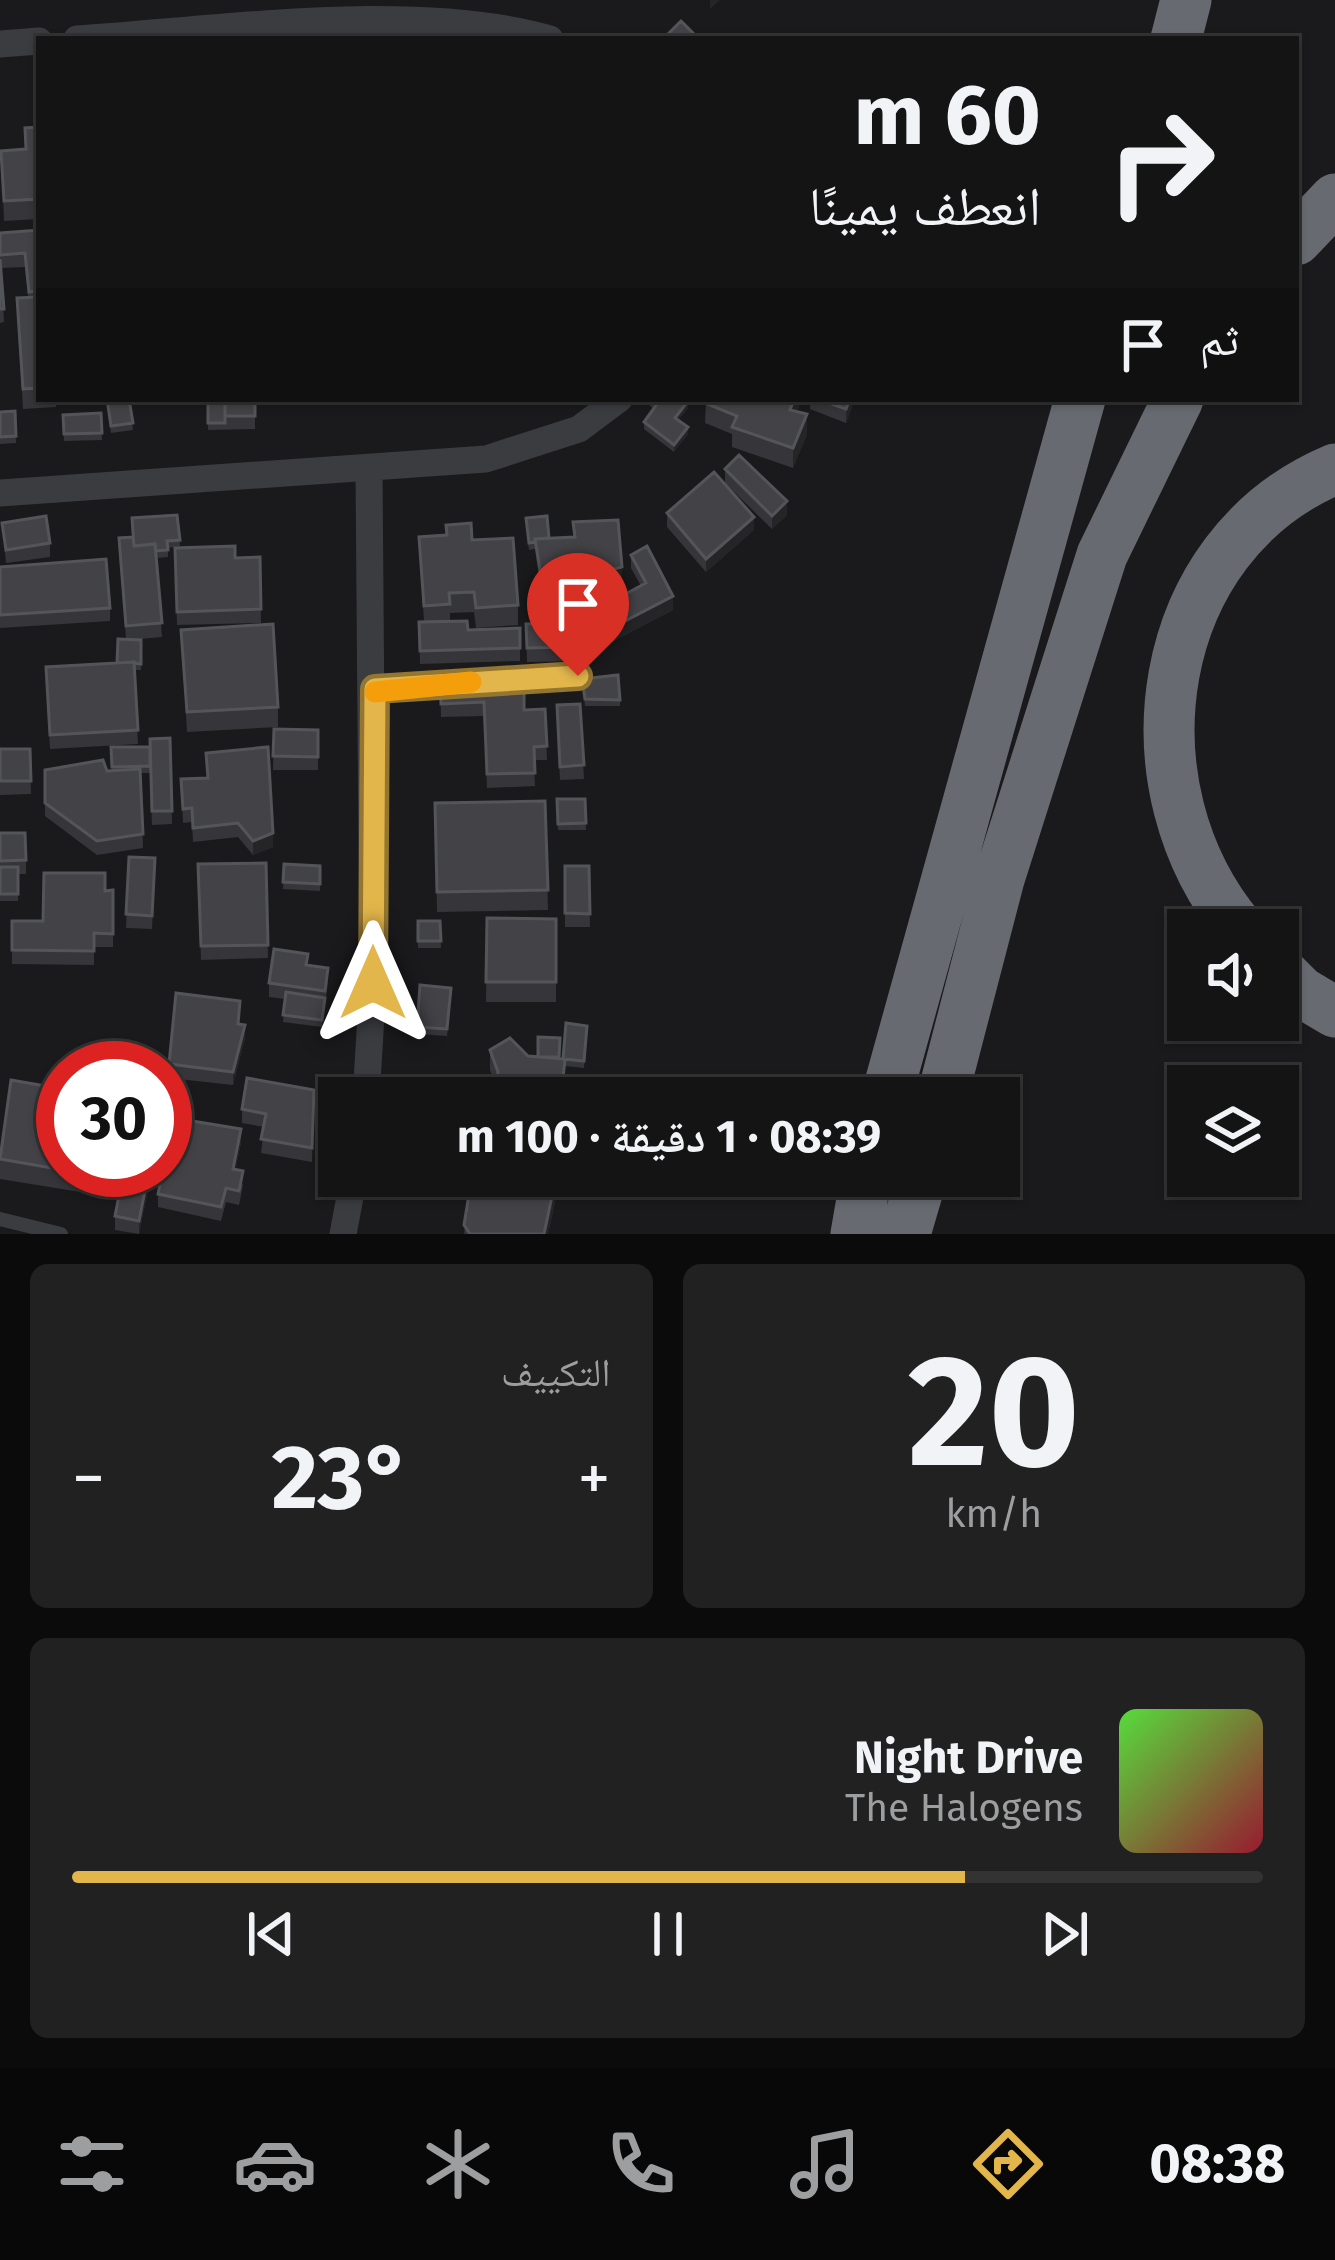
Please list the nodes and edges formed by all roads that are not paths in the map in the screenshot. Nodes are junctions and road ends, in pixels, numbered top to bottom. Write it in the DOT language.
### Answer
graph roads {
  1 [pos="1186,0"];
  2 [pos="128,36"];
  3 [pos="534,36"];
  4 [pos="1177,36"];
  5 [pos="36,41"];
  6 [pos="0,44"];
  7 [pos="1335,199"];
  8 [pos="1299,237"];
  9 [pos="615,402"];
  10 [pos="1079,402"];
  11 [pos="1177,402"];
  12 [pos="369,468"];
  13 [pos="1335,469"];
  14 [pos="0,493"];
  15 [pos="578,676"];
  16 [pos="375,689"];
  17 [pos="1224,909"];
  18 [pos="1299,990"];
  19 [pos="1335,1012"];
  20 [pos="367,1077"];
  21 [pos="892,1077"];
  22 [pos="947,1077"];
  23 [pos="350,1197"];
  24 [pos="862,1197"];
  25 [pos="909,1197"];
  26 [pos="0,1219"];
  27 [pos="61,1234"];
  28 [pos="343,1234"];
  29 [pos="856,1234"];
  30 [pos="905,1234"];
  1 -- 4 [label="highway"];
  2 -- 3 [label="street"];
  5 -- 6 [label="street"];
  7 -- 8 [label="highway"];
  9 -- 12 [label="street"];
  10 -- 21 [label="highway"];
  11 -- 22 [label="highway"];
  12 -- 14 [label="street"];
  12 -- 16 [label="street"];
  13 -- 17 [label="highway"];
  15 -- 16 [label="lane"];
  16 -- 20 [label="street"];
  18 -- 19 [label="highway"];
  23 -- 28 [label="street"];
  24 -- 29 [label="highway"];
  25 -- 30 [label="highway"];
  26 -- 27 [label="lane"];
}
